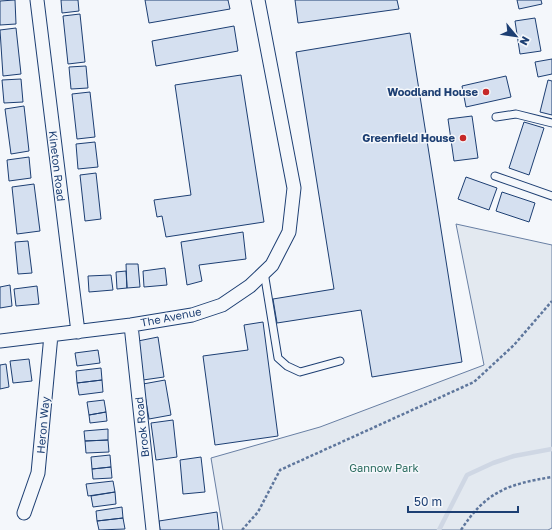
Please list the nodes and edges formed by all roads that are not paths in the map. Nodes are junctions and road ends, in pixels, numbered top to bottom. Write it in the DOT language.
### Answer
graph roads {
  1 [pos="37,0"];
  2 [pos="258,0"];
  3 [pos="496,117"];
  4 [pos="552,123"];
  5 [pos="495,176"];
  6 [pos="552,196"];
  7 [pos="264,272"];
  8 [pos="131,325"];
  9 [pos="78,332"];
  10 [pos="51,335"];
  11 [pos="0,341"];
  12 [pos="340,361"];
  13 [pos="24,514"];
  14 [pos="152,530"];
  1 -- 9 [label="street, Kineton Road"];
  2 -- 7 [label="street, The Avenue"];
  3 -- 4 [label="lane"];
  5 -- 6 [label="lane"];
  7 -- 8 [label="street, The Avenue"];
  7 -- 12 [label="lane"];
  8 -- 9 [label="street, The Avenue"];
  8 -- 14 [label="street, Brook Road"];
  9 -- 10 [label="street, The Avenue"];
  10 -- 11 [label="street, The Avenue"];
  10 -- 13 [label="street, Heron Way"];
}
